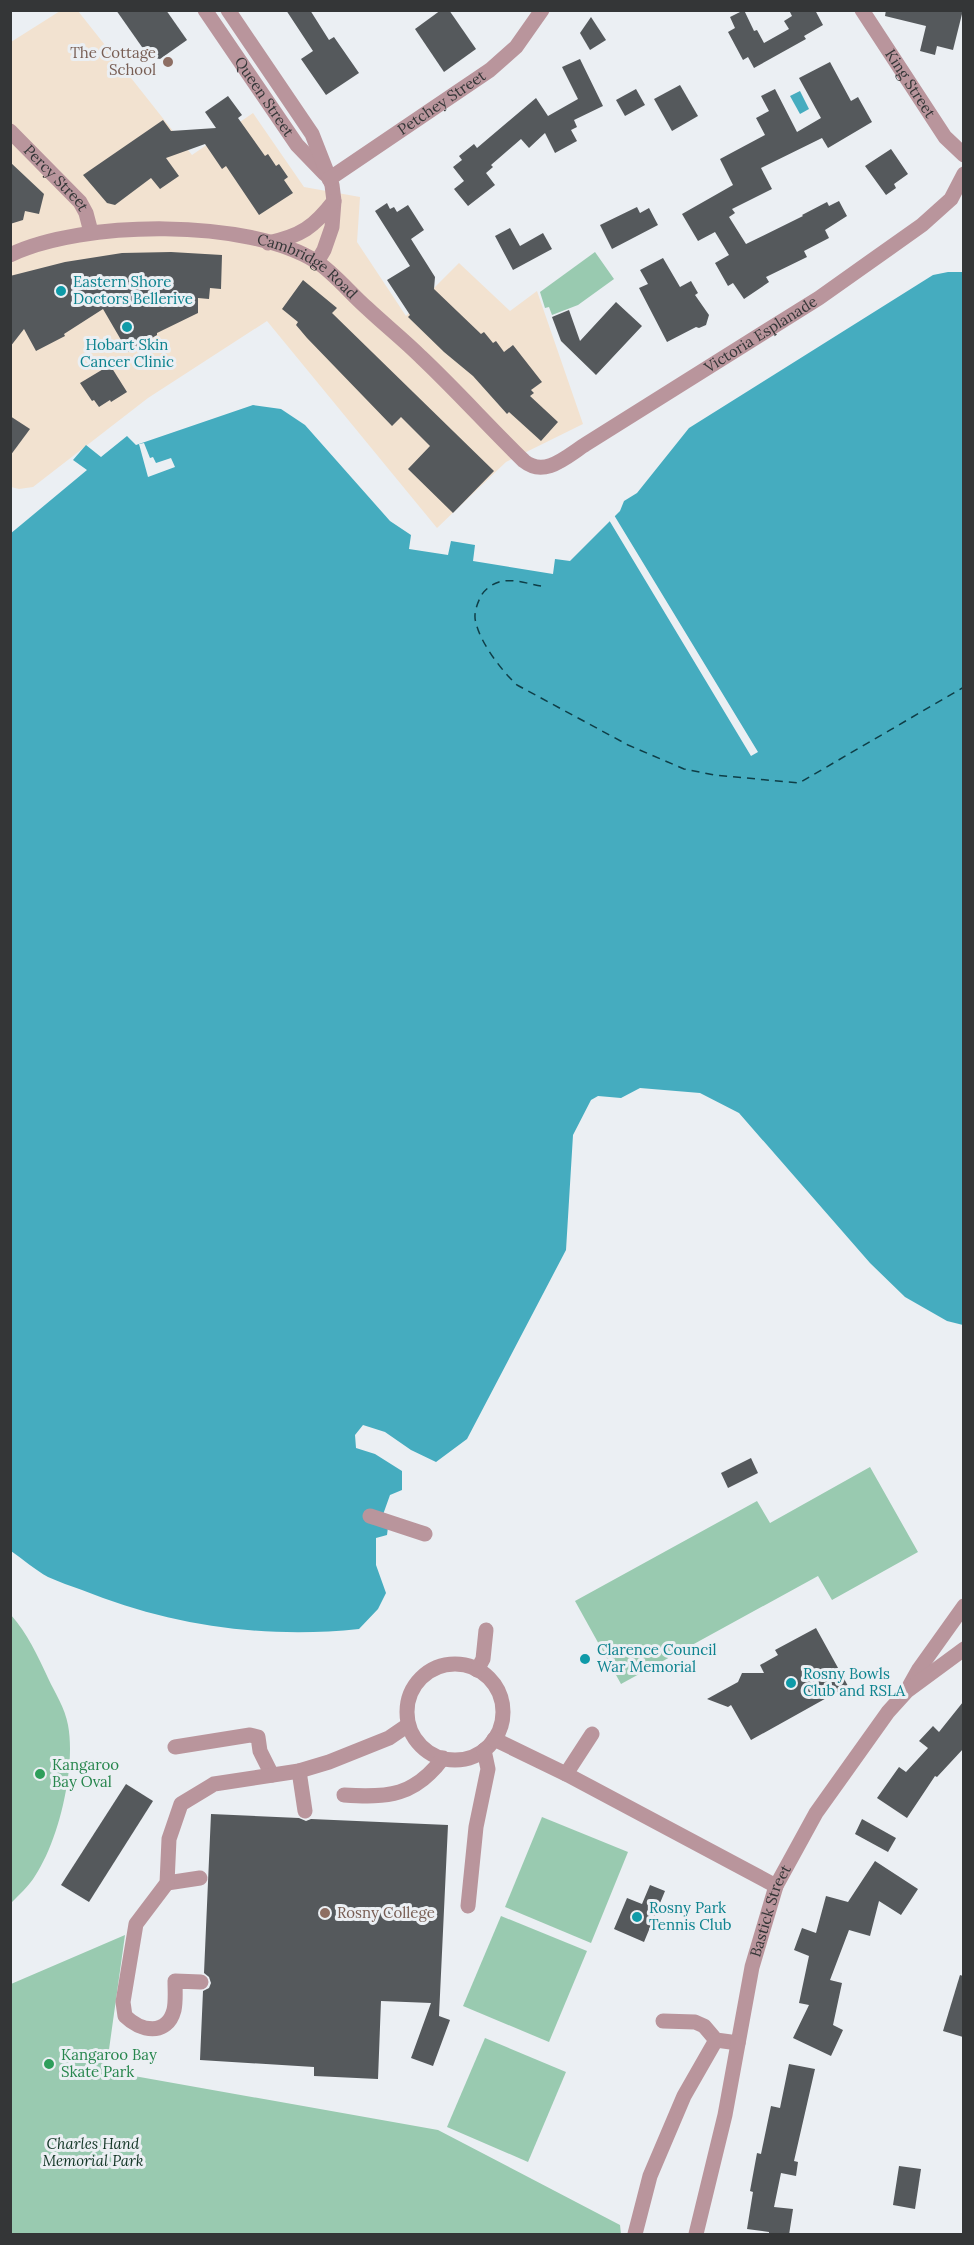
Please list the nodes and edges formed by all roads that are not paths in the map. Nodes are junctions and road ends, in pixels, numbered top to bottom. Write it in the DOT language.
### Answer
graph roads {
  1 [pos="205,10"];
  2 [pos="228,10"];
  3 [pos="542,10"];
  4 [pos="862,10"];
  5 [pos="10,130"];
  6 [pos="963,155"];
  7 [pos="963,174"];
  8 [pos="329,179"];
  9 [pos="334,201"];
  10 [pos="91,232"];
  11 [pos="268,243"];
  12 [pos="10,255"];
  13 [pos="317,262"];
  14 [pos="538,468"];
  15 [pos="370,1516"];
  16 [pos="425,1534"];
  17 [pos="963,1606"];
  18 [pos="486,1630"];
  19 [pos="963,1649"];
  20 [pos="477,1670"];
  21 [pos="907,1691"];
  22 [pos="408,1725"];
  23 [pos="592,1734"];
  24 [pos="489,1744"];
  25 [pos="175,1747"];
  26 [pos="442,1758"];
  27 [pos="299,1771"];
  28 [pos="566,1774"];
  29 [pos="272,1775"];
  30 [pos="344,1795"];
  31 [pos="305,1811"];
  32 [pos="200,1878"];
  33 [pos="167,1883"];
  34 [pos="776,1886"];
  35 [pos="468,1906"];
  36 [pos="201,1982"];
  37 [pos="663,2021"];
  38 [pos="716,2040"];
  39 [pos="738,2043"];
  40 [pos="635,2235"];
  41 [pos="696,2235"];
  1 -- 8 [label="street, Queen Street"];
  2 -- 8 [label="street, Queen Street"];
  3 -- 8 [label="street, Petchey Street"];
  4 -- 6 [label="street, King Street"];
  5 -- 10 [label="street, Percy Street"];
  7 -- 14 [label="street, Victoria Esplanade"];
  8 -- 9 [label="street, Queen Street"];
  9 -- 11 [label="street"];
  9 -- 13 [label="street, Queen Street"];
  10 -- 11 [label="street, Cambridge Road"];
  10 -- 12 [label="street, Cambridge Road"];
  11 -- 13 [label="street, Cambridge Road"];
  13 -- 14 [label="street, Cambridge Road"];
  15 -- 16 [label="street"];
  17 -- 21 [label="street"];
  18 -- 20 [label="street"];
  19 -- 21 [label="street, Bastick Street"];
  20 -- 22 [label="street"];
  20 -- 24 [label="street"];
  21 -- 34 [label="street, Bastick Street"];
  22 -- 26 [label="street"];
  22 -- 27 [label="street"];
  23 -- 28 [label="street"];
  24 -- 26 [label="street"];
  24 -- 28 [label="street"];
  24 -- 35 [label="street"];
  25 -- 29 [label="street"];
  26 -- 30 [label="street"];
  27 -- 29 [label="street"];
  27 -- 31 [label="street"];
  28 -- 34 [label="street"];
  29 -- 33 [label="street"];
  32 -- 33 [label="street"];
  33 -- 36 [label="street"];
  34 -- 39 [label="street, Bastick Street"];
  37 -- 38 [label="street"];
  38 -- 39 [label="street"];
  38 -- 40 [label="street"];
  39 -- 41 [label="street, Bastick Street"];
}
